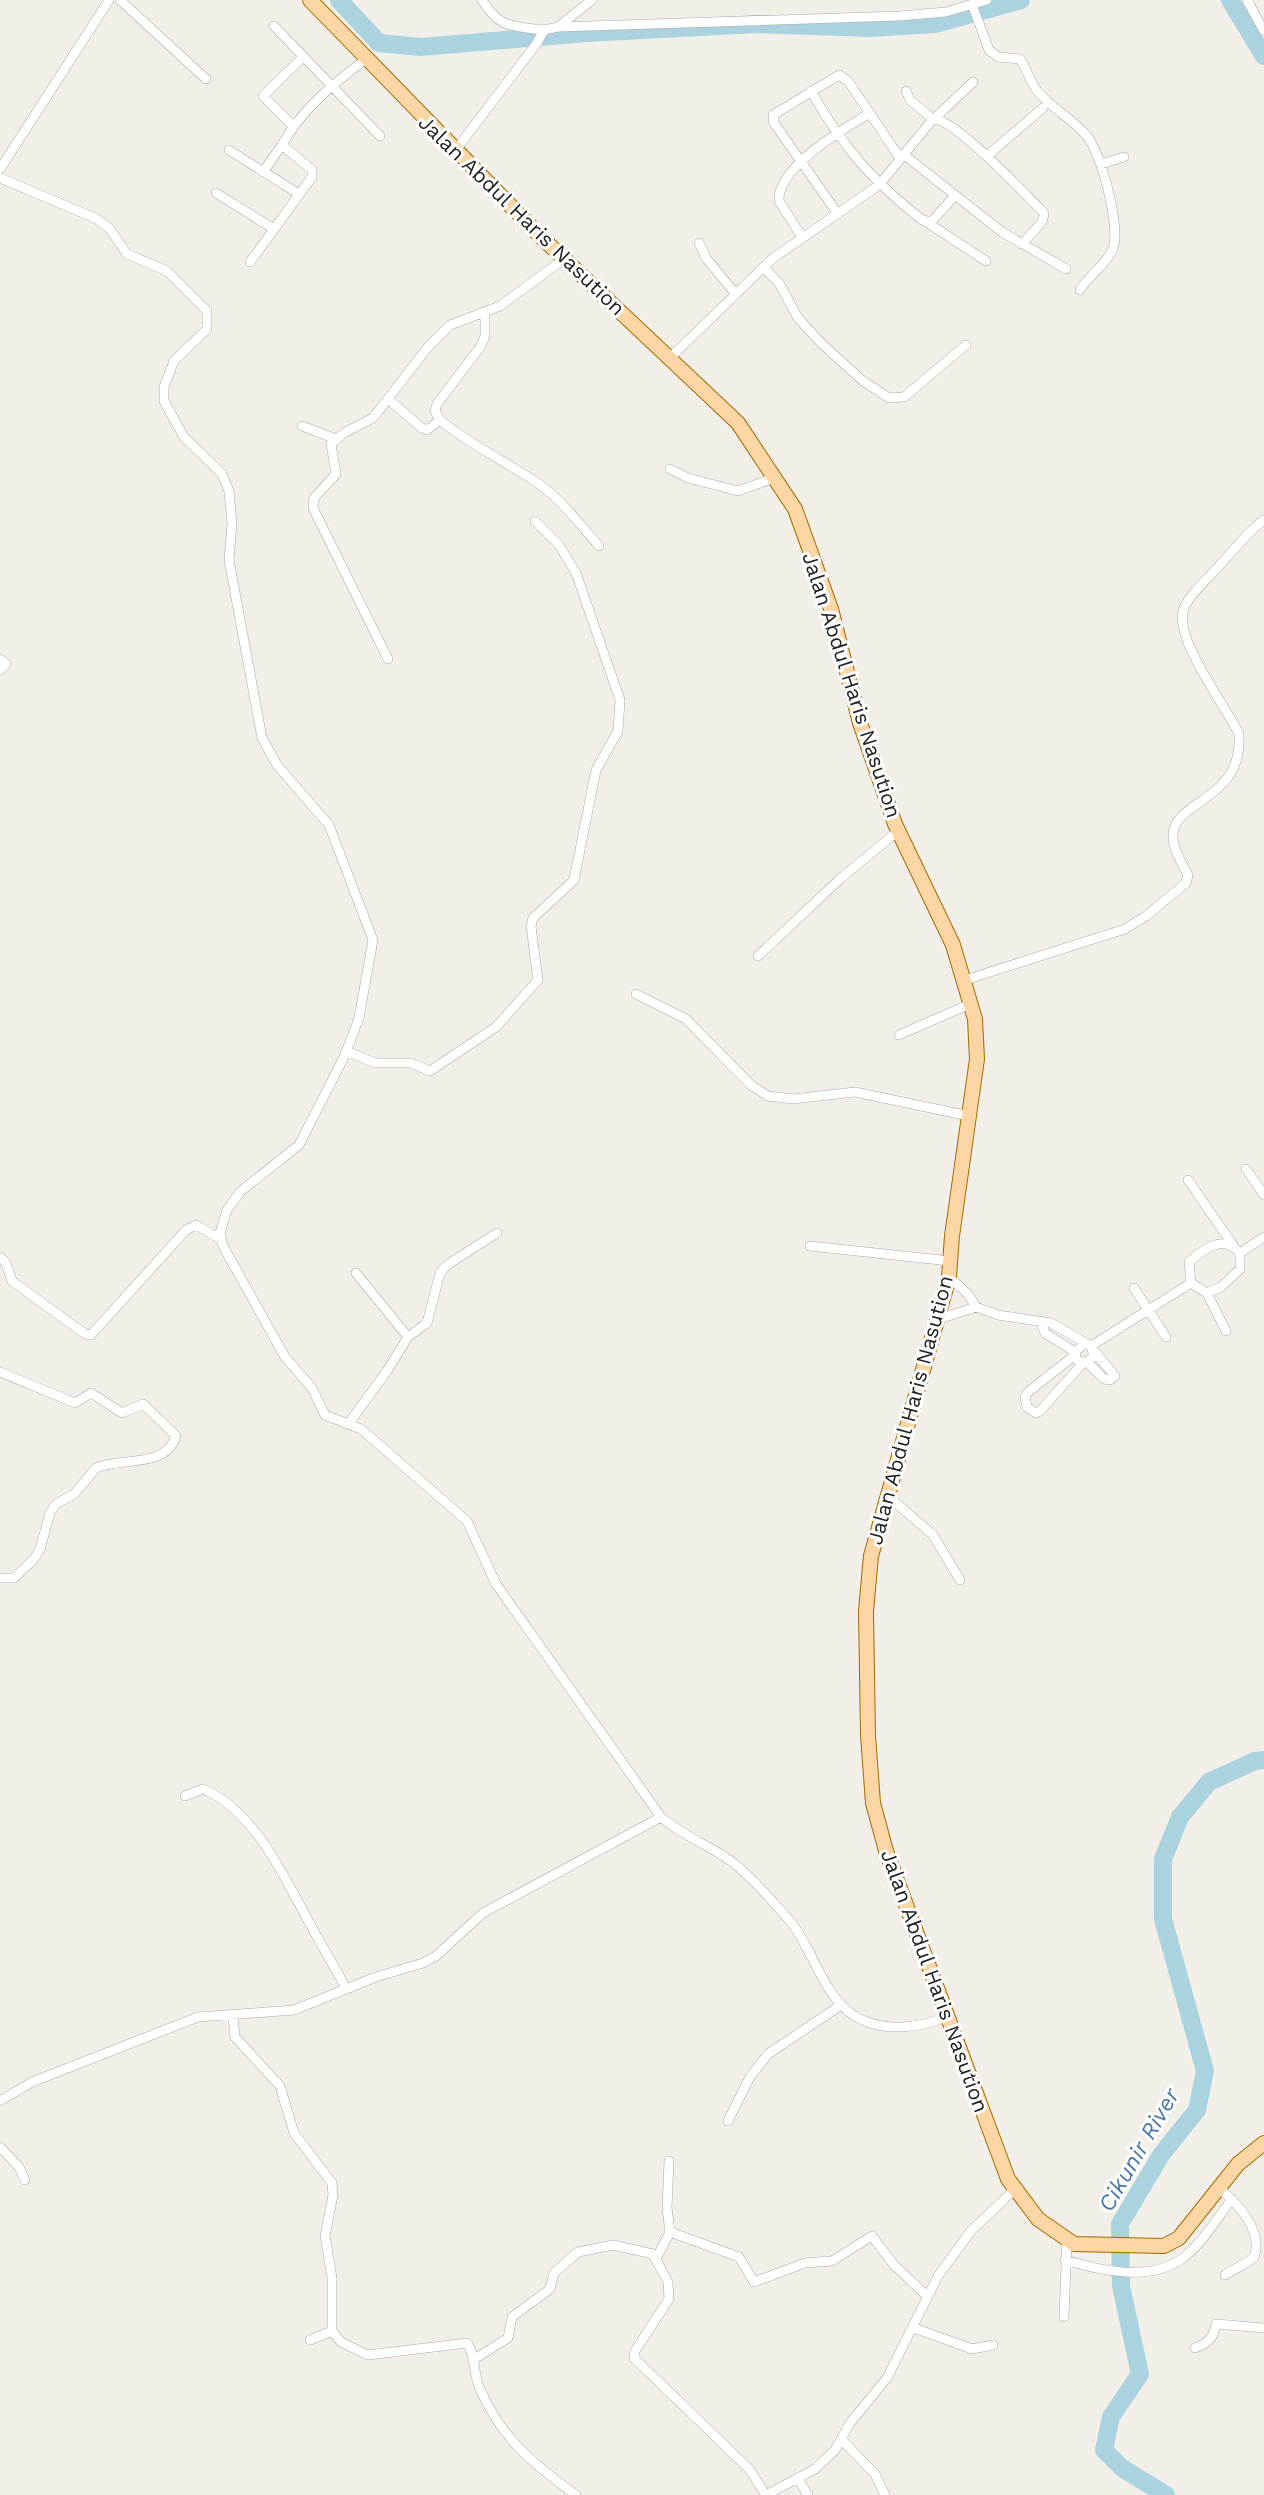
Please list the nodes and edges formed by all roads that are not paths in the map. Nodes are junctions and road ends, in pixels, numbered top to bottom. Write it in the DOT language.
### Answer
graph roads {
  1 [pos="109,0"];
  2 [pos="120,0"];
  3 [pos="310,0"];
  4 [pos="482,0"];
  5 [pos="592,0"];
  6 [pos="987,0"];
  7 [pos="1247,0"];
  8 [pos="973,7"];
  9 [pos="274,26"];
  10 [pos="558,27"];
  11 [pos="1264,31"];
  12 [pos="543,32"];
  13 [pos="303,57"];
  14 [pos="366,59"];
  15 [pos="206,79"];
  16 [pos="973,82"];
  17 [pos="333,86"];
  18 [pos="811,91"];
  19 [pos="905,91"];
  20 [pos="1043,108"];
  21 [pos="870,113"];
  22 [pos="933,119"];
  23 [pos="292,125"];
  24 [pos="835,134"];
  25 [pos="380,136"];
  26 [pos="282,145"];
  27 [pos="229,150"];
  28 [pos="455,151"];
  29 [pos="901,156"];
  30 [pos="987,156"];
  31 [pos="1124,157"];
  32 [pos="800,164"];
  33 [pos="1101,164"];
  34 [pos="0,169"];
  35 [pos="263,172"];
  36 [pos="0,178"];
  37 [pos="879,186"];
  38 [pos="216,193"];
  39 [pos="299,194"];
  40 [pos="955,196"];
  41 [pos="838,214"];
  42 [pos="928,222"];
  43 [pos="274,229"];
  44 [pos="802,237"];
  45 [pos="699,243"];
  46 [pos="1022,244"];
  47 [pos="565,259"];
  48 [pos="986,261"];
  49 [pos="250,262"];
  50 [pos="763,267"];
  51 [pos="1066,268"];
  52 [pos="1080,290"];
  53 [pos="734,292"];
  54 [pos="485,312"];
  55 [pos="966,345"];
  56 [pos="670,358"];
  57 [pos="389,400"];
  58 [pos="440,420"];
  59 [pos="302,426"];
  60 [pos="336,439"];
  61 [pos="670,469"];
  62 [pos="774,478"];
  63 [pos="1264,520"];
  64 [pos="535,521"];
  65 [pos="599,545"];
  66 [pos="0,659"];
  67 [pos="388,659"];
  68 [pos="0,670"];
  69 [pos="898,831"];
  70 [pos="758,956"];
  71 [pos="965,980"];
  72 [pos="636,994"];
  73 [pos="970,1004"];
  74 [pos="899,1035"];
  75 [pos="346,1051"];
  76 [pos="969,1116"];
  77 [pos="1246,1169"];
  78 [pos="1188,1180"];
  79 [pos="1264,1195"];
  80 [pos="497,1233"];
  81 [pos="1264,1237"];
  82 [pos="222,1240"];
  83 [pos="1233,1245"];
  84 [pos="810,1246"];
  85 [pos="1240,1253"];
  86 [pos="0,1257"];
  87 [pos="950,1261"];
  88 [pos="356,1273"];
  89 [pos="949,1278"];
  90 [pos="1191,1283"];
  91 [pos="1134,1288"];
  92 [pos="1206,1293"];
  93 [pos="976,1307"];
  94 [pos="1148,1310"];
  95 [pos="939,1319"];
  96 [pos="1041,1324"];
  97 [pos="1226,1331"];
  98 [pos="408,1337"];
  99 [pos="1166,1337"];
  100 [pos="1090,1347"];
  101 [pos="1075,1353"];
  102 [pos="1085,1363"];
  103 [pos="0,1371"];
  104 [pos="349,1423"];
  105 [pos="888,1496"];
  106 [pos="0,1578"];
  107 [pos="960,1580"];
  108 [pos="185,1796"];
  109 [pos="661,1816"];
  110 [pos="346,1989"];
  111 [pos="841,2005"];
  112 [pos="233,2015"];
  113 [pos="946,2017"];
  114 [pos="0,2101"];
  115 [pos="729,2121"];
  116 [pos="1264,2143"];
  117 [pos="0,2147"];
  118 [pos="669,2161"];
  119 [pos="25,2180"];
  120 [pos="1219,2188"];
  121 [pos="1014,2190"];
  122 [pos="1232,2199"];
  123 [pos="670,2232"];
  124 [pos="1071,2243"];
  125 [pos="657,2257"];
  126 [pos="1065,2260"];
  127 [pos="1225,2275"];
  128 [pos="926,2295"];
  129 [pos="1063,2318"];
  130 [pos="914,2328"];
  131 [pos="1264,2328"];
  132 [pos="332,2331"];
  133 [pos="310,2340"];
  134 [pos="993,2345"];
  135 [pos="1195,2348"];
  136 [pos="473,2360"];
  137 [pos="841,2439"];
  138 [pos="798,2479"];
  139 [pos="576,2495"];
  140 [pos="766,2495"];
  141 [pos="808,2495"];
  142 [pos="885,2495"];
  1 -- 34 [label="street"];
  2 -- 15 [label="street"];
  3 -- 14 [label="main road, Jalan Abdul Haris Nasution"];
  4 -- 12 [label="street"];
  5 -- 10 [label="street"];
  6 -- 8 [label="street"];
  7 -- 11 [label="street"];
  8 -- 10 [label="street"];
  8 -- 33 [label="street"];
  9 -- 13 [label="street"];
  10 -- 12 [label="street"];
  12 -- 28 [label="street"];
  13 -- 17 [label="street"];
  13 -- 23 [label="street"];
  14 -- 17 [label="street"];
  14 -- 28 [label="main road, Jalan Abdul Haris Nasution"];
  16 -- 22 [label="street"];
  17 -- 23 [label="street"];
  17 -- 25 [label="street"];
  18 -- 21 [label="street"];
  18 -- 24 [label="street"];
  18 -- 32 [label="street"];
  19 -- 22 [label="street"];
  20 -- 30 [label="street"];
  21 -- 24 [label="street"];
  21 -- 29 [label="street"];
  22 -- 29 [label="street"];
  22 -- 30 [label="street"];
  23 -- 26 [label="street"];
  24 -- 32 [label="street"];
  24 -- 37 [label="street"];
  26 -- 35 [label="street"];
  26 -- 39 [label="street"];
  27 -- 35 [label="street"];
  28 -- 47 [label="main road, Jalan Abdul Haris Nasution"];
  29 -- 37 [label="street"];
  29 -- 40 [label="street"];
  30 -- 46 [label="street"];
  31 -- 33 [label="street"];
  32 -- 41 [label="street"];
  32 -- 44 [label="street"];
  33 -- 52 [label="street"];
  35 -- 39 [label="street"];
  36 -- 75 [label="street"];
  37 -- 41 [label="street"];
  37 -- 42 [label="street"];
  38 -- 43 [label="street"];
  39 -- 43 [label="street"];
  40 -- 42 [label="street"];
  40 -- 46 [label="street"];
  41 -- 44 [label="street"];
  42 -- 48 [label="street"];
  43 -- 49 [label="street"];
  44 -- 50 [label="street"];
  45 -- 53 [label="street"];
  46 -- 51 [label="street"];
  47 -- 54 [label="street"];
  47 -- 56 [label="main road, Jalan Abdul Haris Nasution"];
  50 -- 53 [label="street"];
  50 -- 55 [label="street"];
  53 -- 56 [label="street"];
  54 -- 57 [label="street"];
  54 -- 58 [label="street"];
  56 -- 62 [label="main road, Jalan Abdul Haris Nasution"];
  57 -- 58 [label="street"];
  57 -- 60 [label="street"];
  58 -- 65 [label="street"];
  59 -- 60 [label="street"];
  60 -- 67 [label="street"];
  61 -- 62 [label="street"];
  62 -- 69 [label="main road, Jalan Abdul Haris Nasution"];
  63 -- 71 [label="street"];
  64 -- 75 [label="street"];
  66 -- 68 [label="street"];
  69 -- 70 [label="street"];
  69 -- 71 [label="main road, Jalan Abdul Haris Nasution"];
  71 -- 73 [label="main road, Jalan Abdul Haris Nasution"];
  72 -- 76 [label="street"];
  73 -- 74 [label="street"];
  73 -- 76 [label="main road, Jalan Abdul Haris Nasution"];
  75 -- 82 [label="street"];
  76 -- 87 [label="main road, Jalan Abdul Haris Nasution"];
  77 -- 79 [label="street"];
  78 -- 83 [label="street"];
  80 -- 98 [label="street"];
  81 -- 85 [label="street"];
  82 -- 86 [label="street"];
  82 -- 104 [label="street"];
  83 -- 85 [label="street"];
  83 -- 90 [label="street"];
  84 -- 87 [label="street"];
  85 -- 92 [label="street"];
  87 -- 89 [label="main road, Jalan Abdul Haris Nasution"];
  88 -- 98 [label="street"];
  89 -- 93 [label="street"];
  89 -- 95 [label="main road, Jalan Abdul Haris Nasution"];
  90 -- 92 [label="street"];
  90 -- 94 [label="street"];
  91 -- 94 [label="street"];
  92 -- 97 [label="street"];
  93 -- 95 [label="street"];
  93 -- 96 [label="street"];
  94 -- 99 [label="street"];
  94 -- 100 [label="street"];
  95 -- 105 [label="main road, Jalan Abdul Haris Nasution"];
  96 -- 100 [label="street"];
  96 -- 101 [label="street"];
  98 -- 104 [label="street"];
  100 -- 101 [label="street"];
  100 -- 102 [label="street"];
  100 -- 102 [label="street"];
  101 -- 102 [label="street"];
  101 -- 102 [label="street"];
  103 -- 106 [label="street"];
  104 -- 109 [label="street"];
  105 -- 107 [label="street"];
  105 -- 113 [label="main road, Jalan Abdul Haris Nasution"];
  108 -- 110 [label="street"];
  109 -- 110 [label="street"];
  109 -- 111 [label="street"];
  110 -- 112 [label="street"];
  111 -- 113 [label="street"];
  111 -- 115 [label="street"];
  112 -- 114 [label="street"];
  112 -- 132 [label="street"];
  113 -- 121 [label="main road, Jalan Abdul Haris Nasution"];
  116 -- 120 [label="main road"];
  117 -- 119 [label="street"];
  118 -- 123 [label="street"];
  120 -- 122 [label="street"];
  120 -- 124 [label="main road"];
  121 -- 124 [label="main road, Jalan Abdul Haris Nasution"];
  121 -- 128 [label="street"];
  122 -- 126 [label="street"];
  122 -- 127 [label="street"];
  123 -- 125 [label="street"];
  123 -- 128 [label="street"];
  124 -- 126 [label="street"];
  125 -- 136 [label="street"];
  125 -- 140 [label="street"];
  126 -- 129 [label="street"];
  128 -- 130 [label="street"];
  130 -- 134 [label="street"];
  130 -- 137 [label="street"];
  131 -- 135 [label="street"];
  132 -- 133 [label="street"];
  132 -- 136 [label="street"];
  136 -- 139 [label="street"];
  137 -- 138 [label="street"];
  137 -- 142 [label="street"];
  138 -- 140 [label="street"];
  138 -- 141 [label="street"];
}
